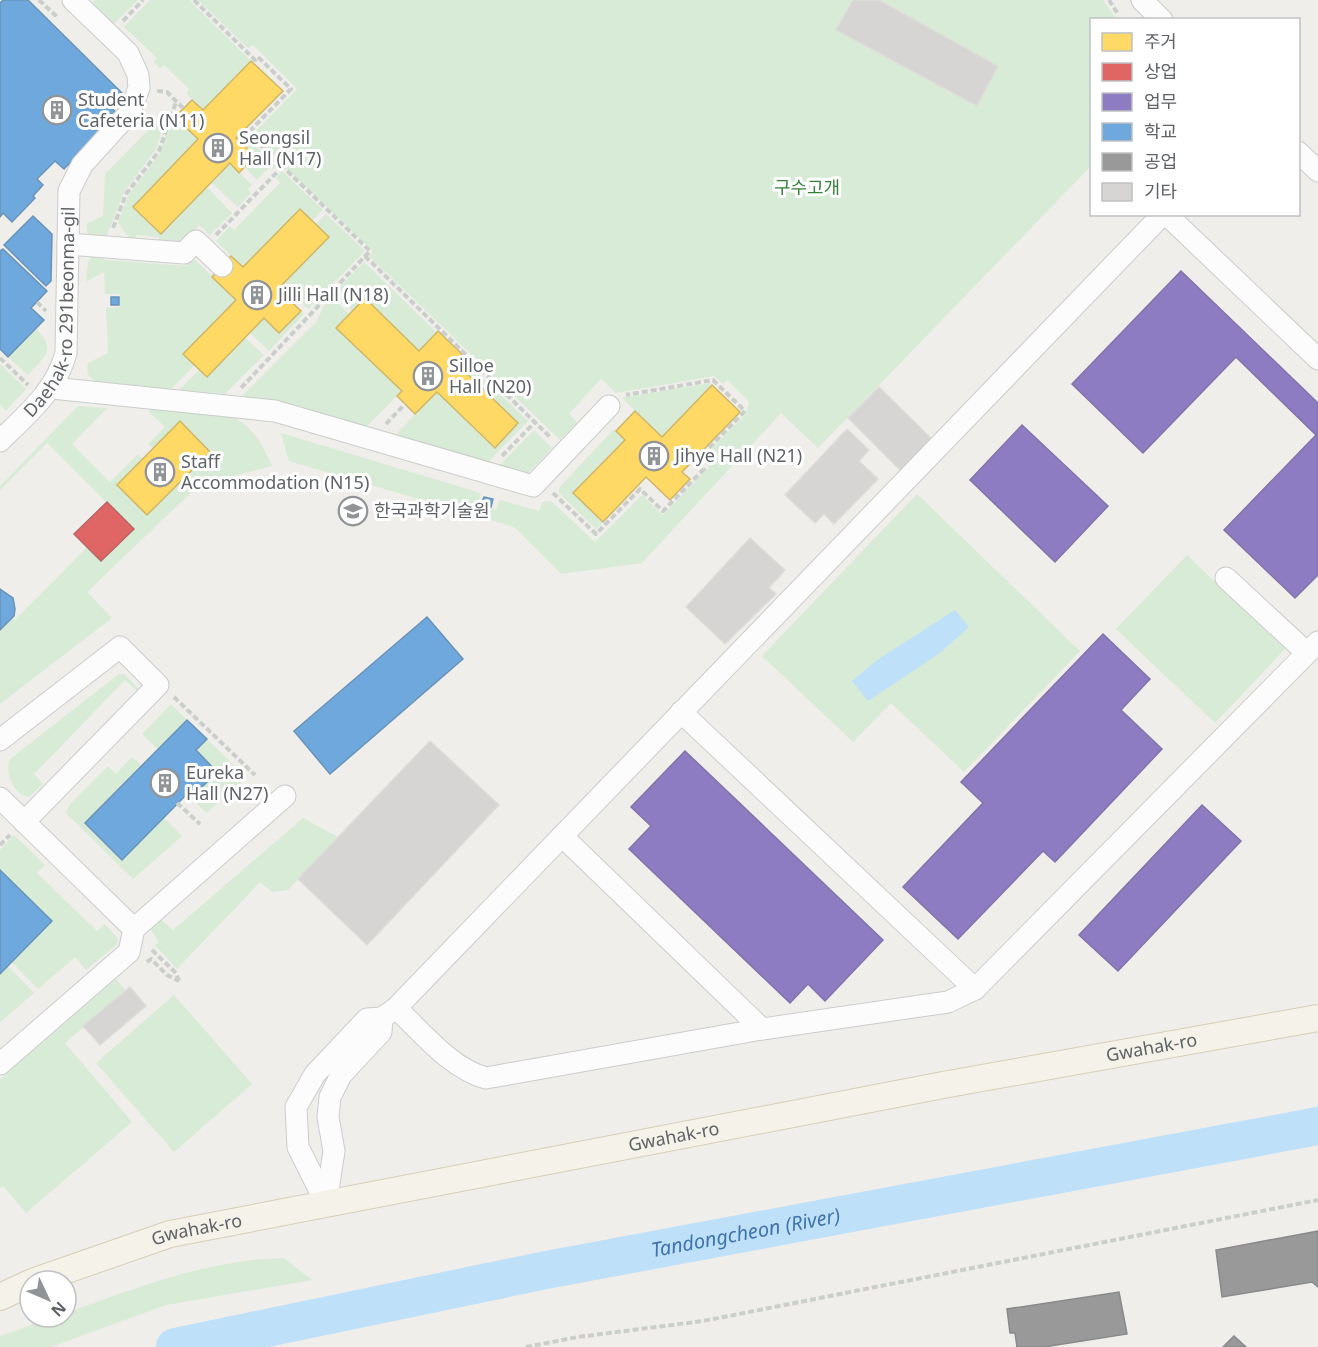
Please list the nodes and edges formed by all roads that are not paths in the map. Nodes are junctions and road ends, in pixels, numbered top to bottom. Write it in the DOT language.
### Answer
graph roads {
  1 [pos="1142,0"];
  2 [pos="66,6"];
  3 [pos="1160,18"];
  4 [pos="1300,153"];
  5 [pos="1318,171"];
  6 [pos="1163,216"];
  7 [pos="1167,216"];
  8 [pos="68,244"];
  9 [pos="222,266"];
  10 [pos="1318,359"];
  11 [pos="47,393"];
  12 [pos="609,406"];
  13 [pos="0,441"];
  14 [pos="1226,578"];
  15 [pos="1312,647"];
  16 [pos="681,712"];
  17 [pos="0,740"];
  18 [pos="285,796"];
  19 [pos="0,798"];
  20 [pos="19,826"];
  21 [pos="562,836"];
  22 [pos="134,929"];
  23 [pos="975,989"];
  24 [pos="389,1013"];
  25 [pos="1318,1018"];
  26 [pos="762,1029"];
  27 [pos="0,1064"];
  28 [pos="326,1203"];
  29 [pos="69,1269"];
  30 [pos="18,1289"];
  31 [pos="0,1297"];
  1 -- 3 [label="street"];
  2 -- 8 [label="street, Daehak-ro 291beonma-gil"];
  4 -- 5 [label="street"];
  6 -- 16 [label="street"];
  7 -- 10 [label="street"];
  8 -- 9 [label="street"];
  8 -- 11 [label="street, Daehak-ro 291beonma-gil"];
  11 -- 12 [label="street"];
  11 -- 13 [label="street, Daehak-ro 291beonma-gil"];
  14 -- 15 [label="street"];
  15 -- 23 [label="street"];
  16 -- 21 [label="street"];
  16 -- 23 [label="street"];
  17 -- 20 [label="street"];
  18 -- 22 [label="street"];
  19 -- 20 [label="street"];
  20 -- 22 [label="street"];
  21 -- 24 [label="street"];
  21 -- 26 [label="street"];
  22 -- 27 [label="street"];
  23 -- 26 [label="street"];
  24 -- 26 [label="street"];
  24 -- 28 [label="street"];
  24 -- 28 [label="street"];
  25 -- 28 [label="main road, Gwahak-ro"];
  28 -- 29 [label="main road, Gwahak-ro"];
  30 -- 31 [label="main road"];
}
